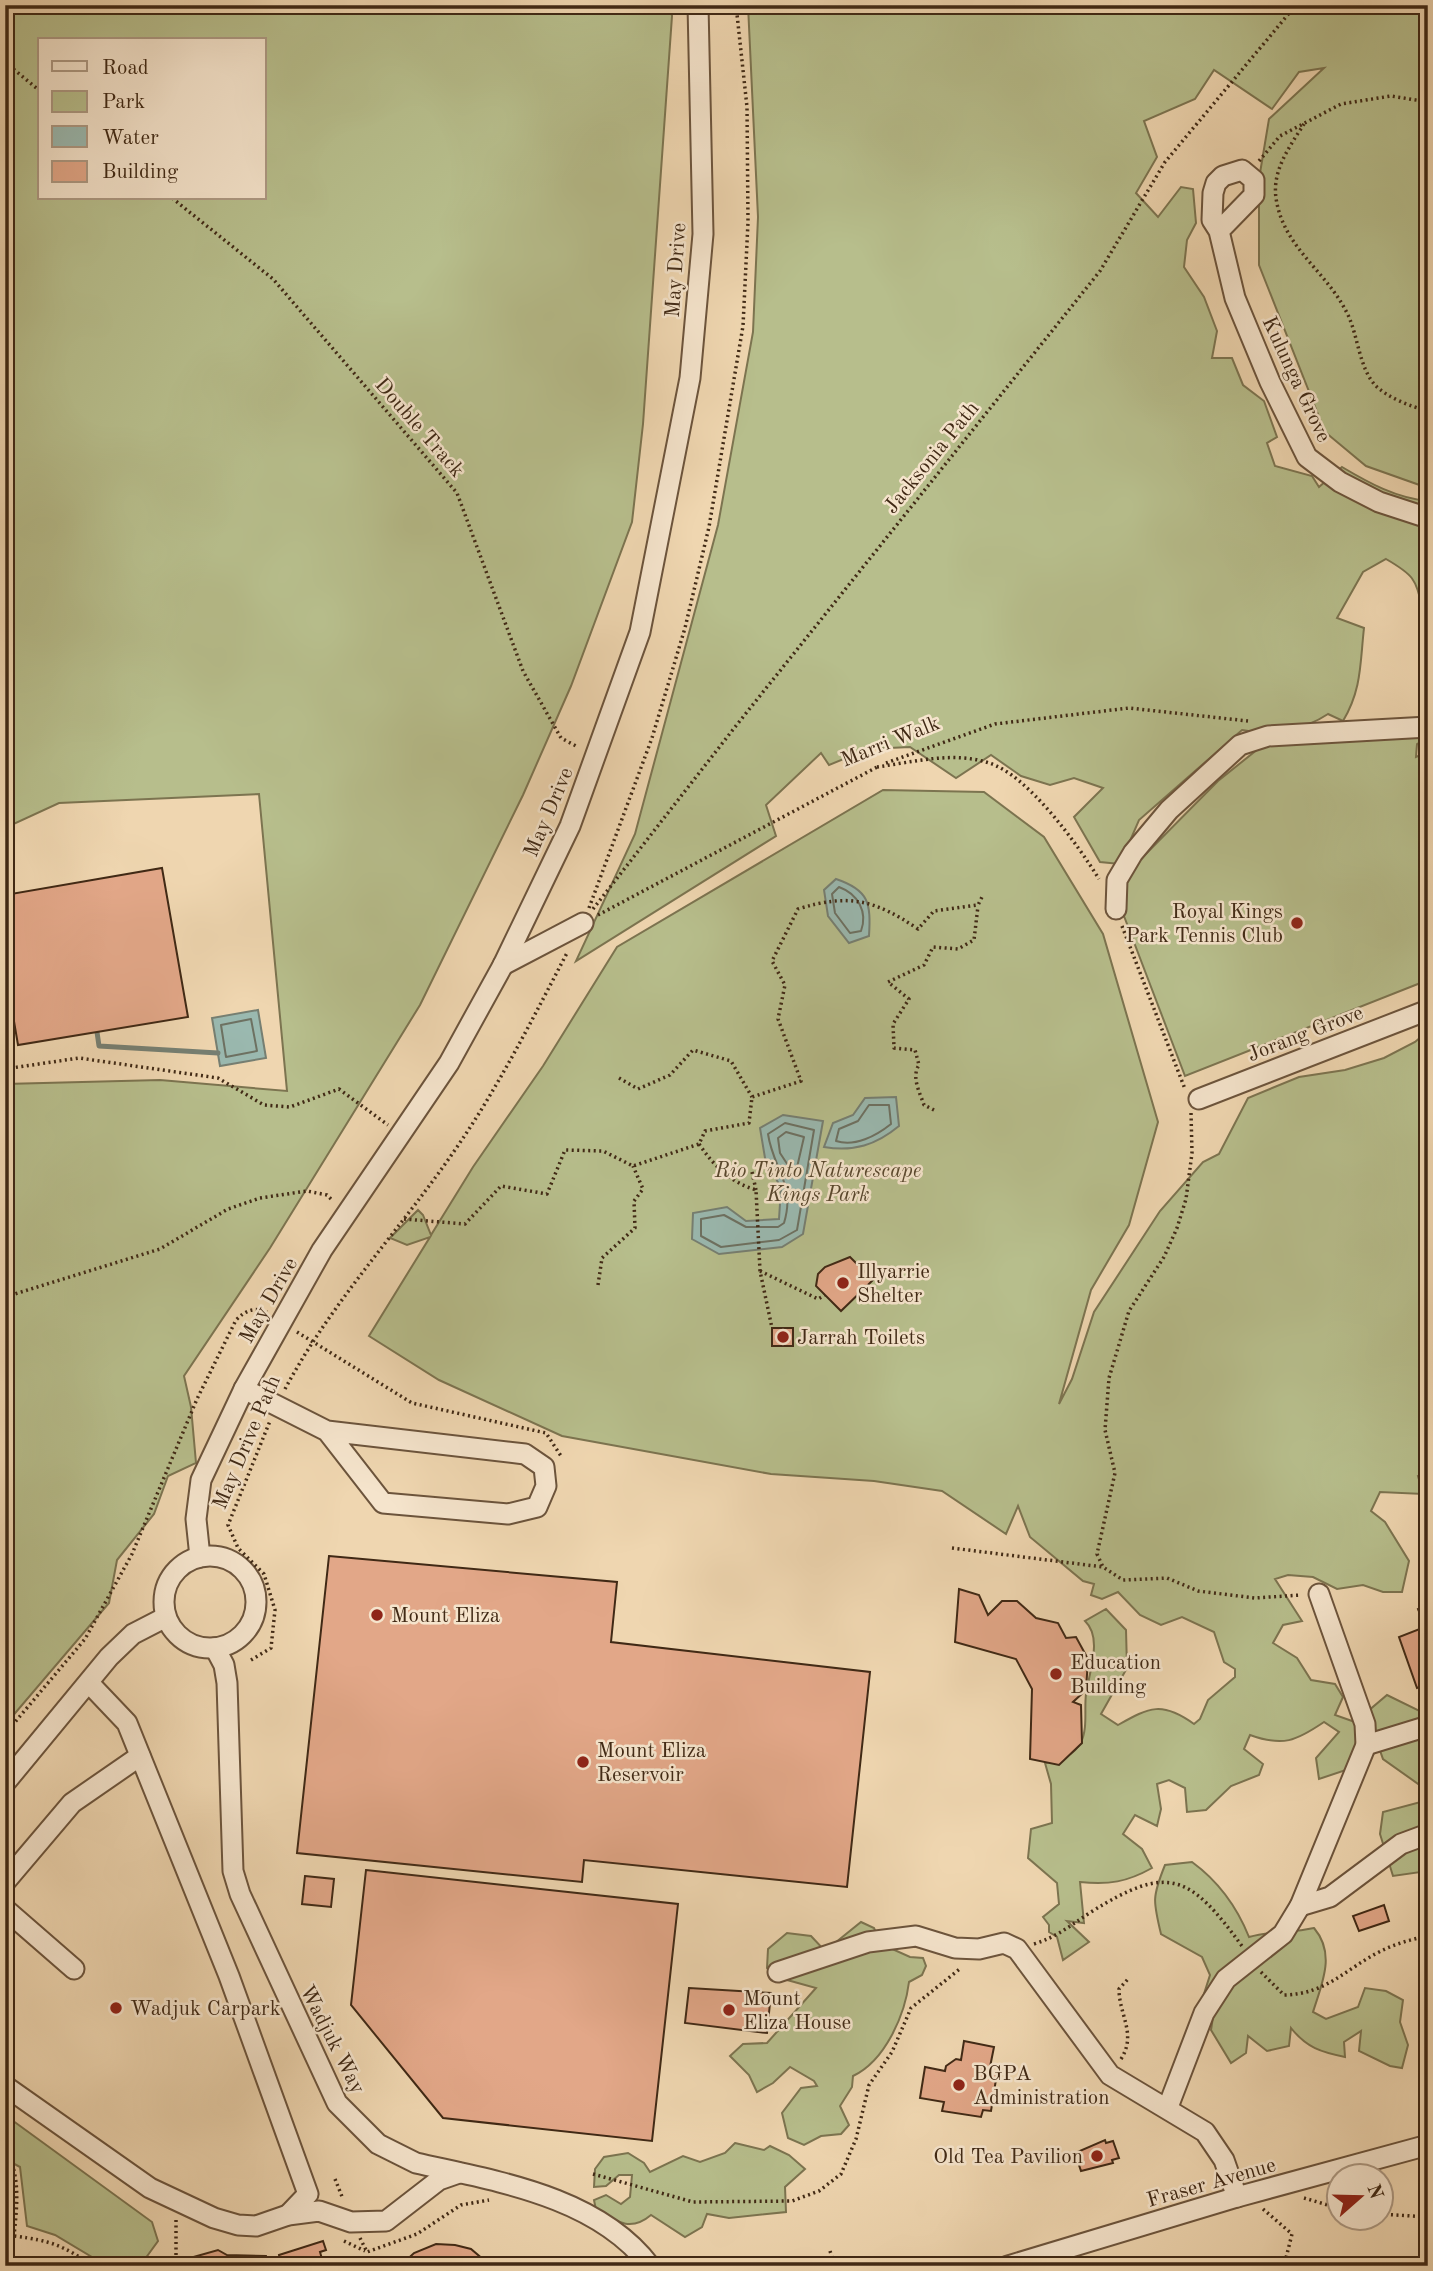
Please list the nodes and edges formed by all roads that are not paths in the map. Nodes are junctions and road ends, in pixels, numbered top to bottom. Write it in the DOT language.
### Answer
graph roads {
  1 [pos="698,5"];
  2 [pos="1219,231"];
  3 [pos="1428,518"];
  4 [pos="1428,727"];
  5 [pos="1116,909"];
  6 [pos="583,923"];
  7 [pos="503,965"];
  8 [pos="1428,1010"];
  9 [pos="1192,1097"];
  10 [pos="244,1389"];
  11 [pos="327,1432"];
  12 [pos="200,1557"];
  13 [pos="1319,1594"];
  14 [pos="166,1617"];
  15 [pos="215,1648"];
  16 [pos="89,1683"];
  17 [pos="1428,1726"];
  18 [pos="1366,1745"];
  19 [pos="140,1756"];
  20 [pos="5,1783"];
  21 [pos="1428,1834"];
  22 [pos="5,1882"];
  23 [pos="1300,1906"];
  24 [pos="5,1909"];
  25 [pos="74,1969"];
  26 [pos="778,1972"];
  27 [pos="5,2085"];
  28 [pos="1168,2107"];
  29 [pos="1428,2144"];
  30 [pos="460,2172"];
  31 [pos="1242,2195"];
  32 [pos="288,2215"];
  33 [pos="650,2266"];
  34 [pos="1009,2266"];
  1 -- 7 [label="street, May Drive"];
  2 -- 2 [label="street, Kulunga Grove"];
  2 -- 3 [label="street, Kulunga Grove"];
  4 -- 5 [label="street"];
  6 -- 7 [label="street"];
  7 -- 10 [label="street, May Drive"];
  8 -- 9 [label="street, Jorang Grove"];
  10 -- 11 [label="street"];
  10 -- 12 [label="street, May Drive"];
  11 -- 11 [label="street"];
  12 -- 14 [label="street"];
  12 -- 15 [label="street"];
  13 -- 18 [label="street"];
  14 -- 15 [label="street"];
  14 -- 16 [label="street"];
  15 -- 30 [label="street, Wadjuk Way"];
  16 -- 19 [label="street"];
  16 -- 20 [label="street"];
  17 -- 18 [label="street"];
  18 -- 23 [label="street"];
  19 -- 22 [label="street"];
  19 -- 32 [label="street"];
  21 -- 23 [label="street"];
  23 -- 28 [label="street"];
  24 -- 25 [label="street"];
  26 -- 28 [label="street"];
  27 -- 32 [label="street"];
  28 -- 31 [label="street"];
  29 -- 31 [label="street, Fraser Avenue"];
  30 -- 32 [label="street"];
  30 -- 33 [label="street, Wadjuk Way"];
  31 -- 34 [label="street, Fraser Avenue"];
}
